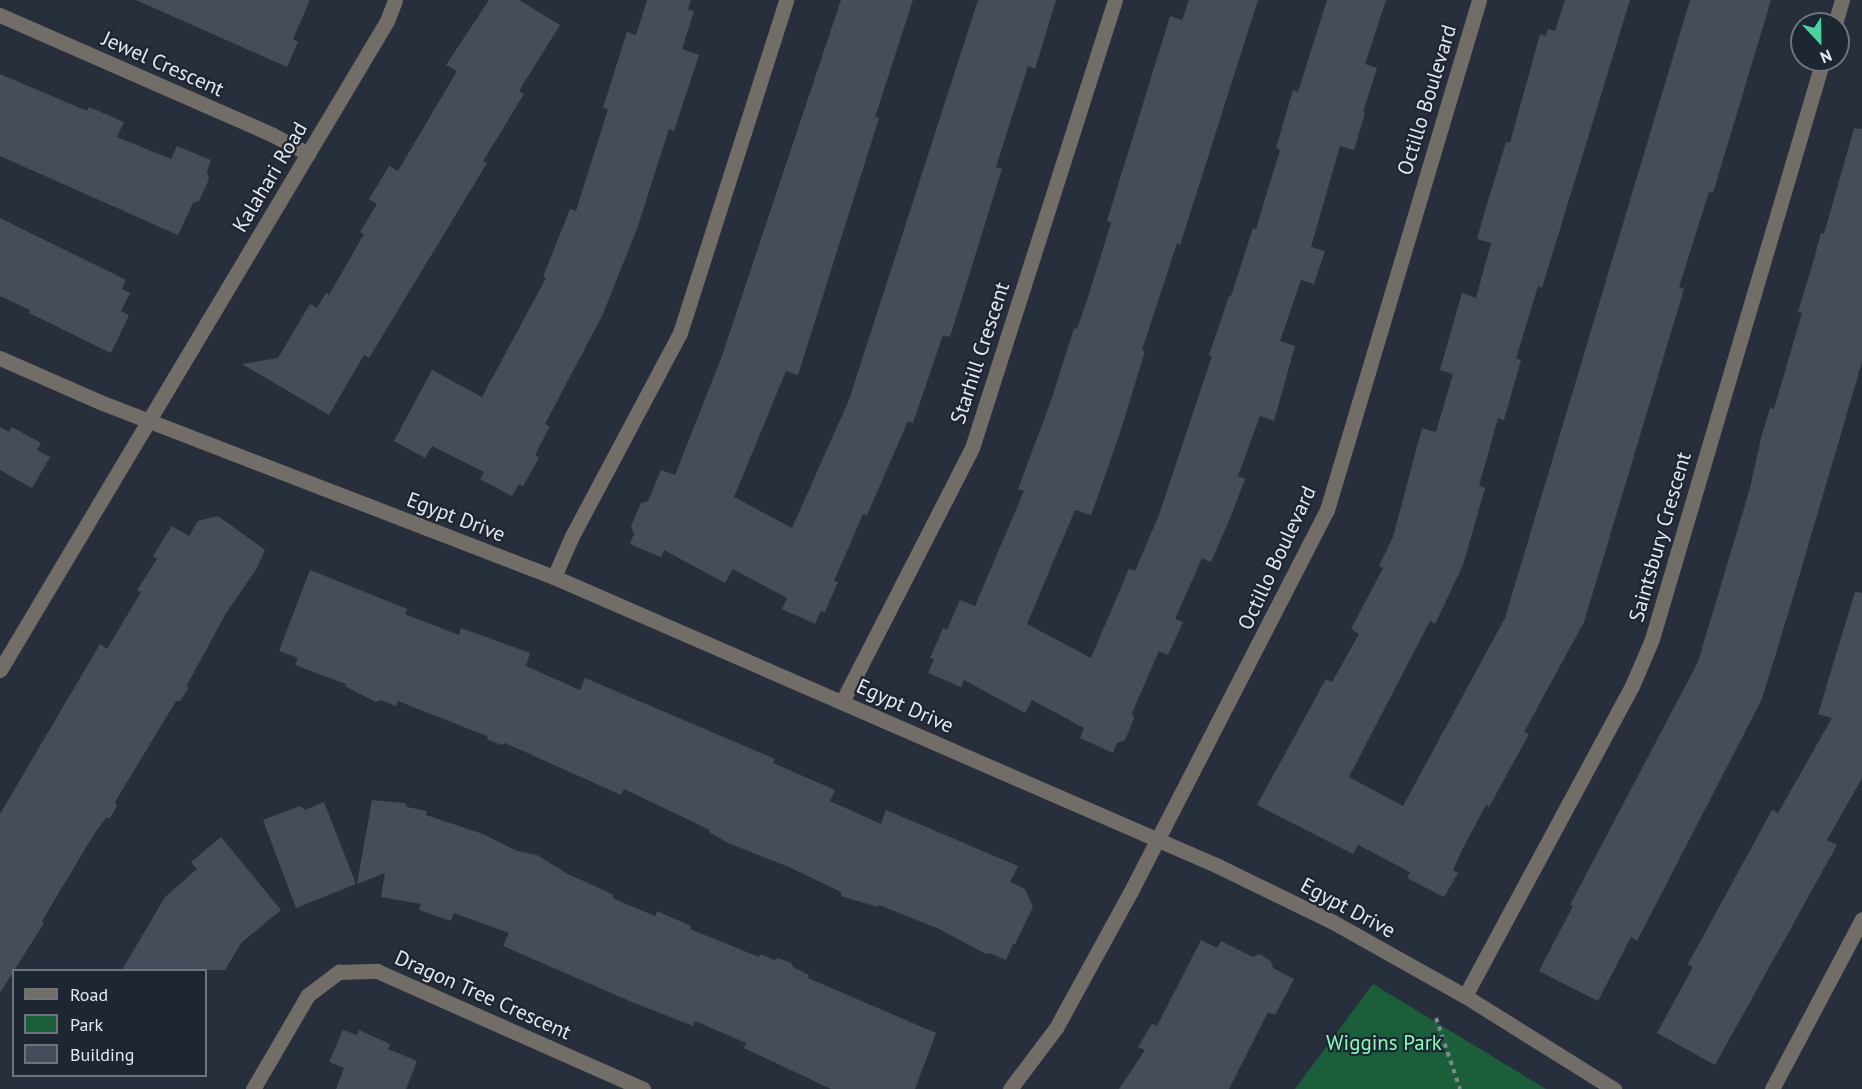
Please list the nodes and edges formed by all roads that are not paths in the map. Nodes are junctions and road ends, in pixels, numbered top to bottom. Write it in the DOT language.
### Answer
graph roads {
  1 [pos="395,0"];
  2 [pos="786,0"];
  3 [pos="1115,0"];
  4 [pos="1479,0"];
  5 [pos="0,15"];
  6 [pos="1819,72"];
  7 [pos="308,154"];
  8 [pos="0,358"];
  9 [pos="149,422"];
  10 [pos="554,578"];
  11 [pos="0,670"];
  12 [pos="842,702"];
  13 [pos="1158,841"];
  14 [pos="1862,919"];
  15 [pos="1465,996"];
  16 [pos="253,1089"];
  17 [pos="643,1089"];
  18 [pos="1010,1089"];
  19 [pos="1614,1089"];
  20 [pos="1772,1089"];
  1 -- 7 [label="street, Kalahari Road"];
  2 -- 10 [label="street"];
  3 -- 12 [label="street, Starhill Crescent"];
  4 -- 13 [label="street, Octillo Boulevard"];
  5 -- 7 [label="street, Jewel Crescent"];
  6 -- 15 [label="street, Saintsbury Crescent"];
  7 -- 9 [label="street, Kalahari Road"];
  8 -- 9 [label="street"];
  9 -- 10 [label="street, Egypt Drive"];
  9 -- 11 [label="street, Kalahari Road"];
  10 -- 12 [label="street, Egypt Drive"];
  12 -- 13 [label="street, Egypt Drive"];
  13 -- 15 [label="street, Egypt Drive"];
  13 -- 18 [label="street, Octillo Boulevard"];
  14 -- 20 [label="street"];
  15 -- 19 [label="street, Egypt Drive"];
  16 -- 17 [label="street, Dragon Tree Crescent"];
}
